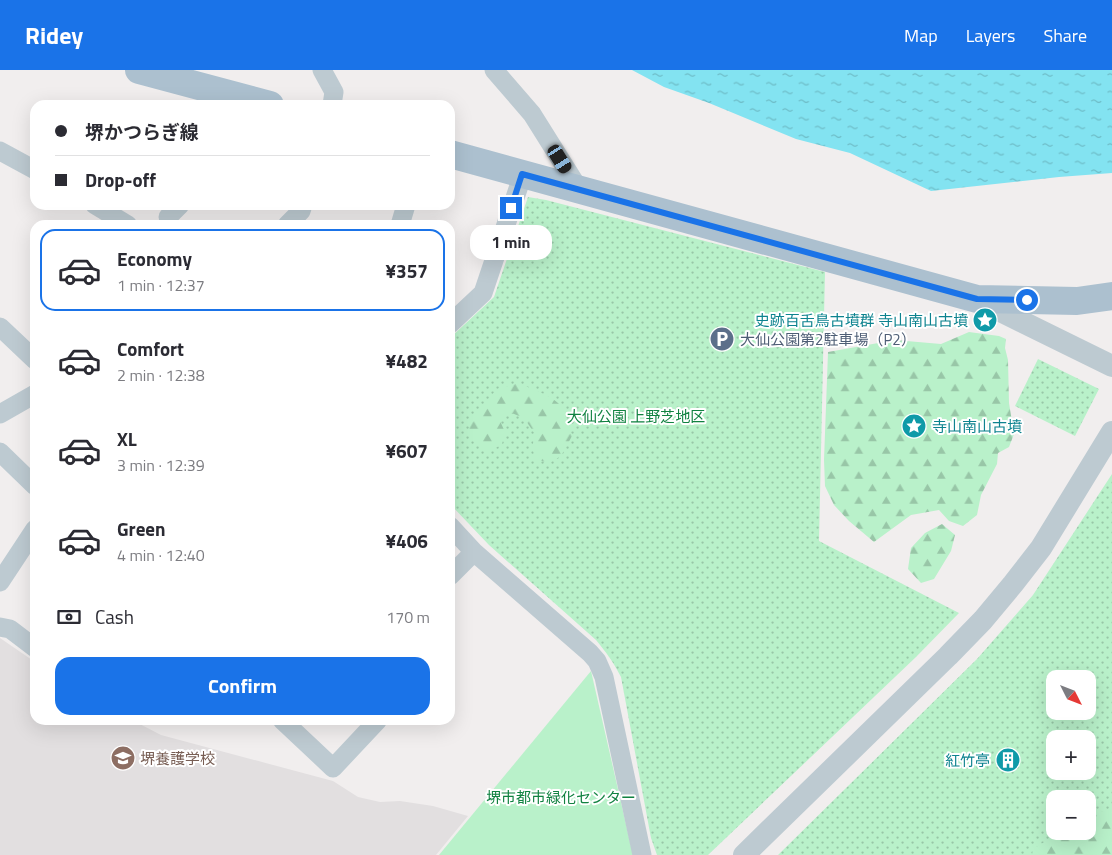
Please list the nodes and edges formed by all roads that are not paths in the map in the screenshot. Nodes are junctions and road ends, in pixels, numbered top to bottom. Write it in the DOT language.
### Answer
graph roads {
  1 [pos="322,70"];
  2 [pos="494,70"];
  3 [pos="145,71"];
  4 [pos="235,100"];
  5 [pos="333,100"];
  6 [pos="0,151"];
  7 [pos="455,155"];
  8 [pos="30,167"];
  9 [pos="522,174"];
  10 [pos="578,189"];
  11 [pos="103,210"];
  12 [pos="301,210"];
  13 [pos="120,220"];
  14 [pos="292,220"];
  15 [pos="1112,296"];
  16 [pos="977,299"];
  17 [pos="455,319"];
  18 [pos="0,327"];
  19 [pos="30,355"];
  20 [pos="1112,366"];
  21 [pos="30,397"];
  22 [pos="0,414"];
  23 [pos="1112,432"];
  24 [pos="0,452"];
  25 [pos="30,481"];
  26 [pos="455,531"];
  27 [pos="30,536"];
  28 [pos="474,552"];
  29 [pos="455,571"];
  30 [pos="2,574"];
  31 [pos="0,627"];
  32 [pos="30,644"];
  33 [pos="287,725"];
  34 [pos="373,725"];
  35 [pos="642,855"];
  36 [pos="744,855"];
  1 -- 5 [label="street"];
  2 -- 10 [label="street"];
  3 -- 4 [label="main road"];
  6 -- 8 [label="street"];
  7 -- 9 [label="main road"];
  9 -- 10 [label="main road"];
  9 -- 17 [label="street"];
  10 -- 16 [label="main road"];
  11 -- 13 [label="street"];
  12 -- 14 [label="street"];
  15 -- 16 [label="main road"];
  16 -- 20 [label="street"];
  18 -- 19 [label="street"];
  21 -- 22 [label="street"];
  23 -- 36 [label="street"];
  24 -- 25 [label="street"];
  26 -- 28 [label="street"];
  27 -- 30 [label="street"];
  28 -- 29 [label="street"];
  28 -- 35 [label="street"];
  31 -- 32 [label="street"];
  33 -- 34 [label="street"];
}
